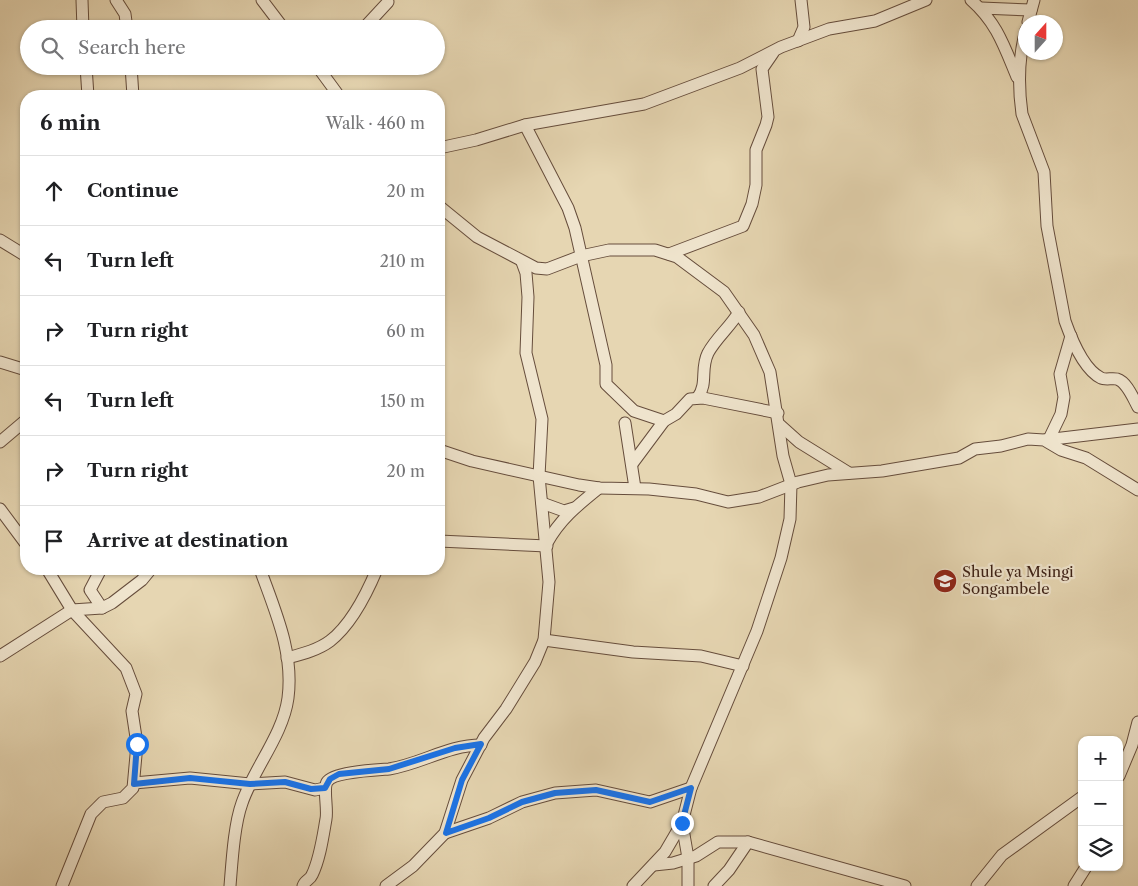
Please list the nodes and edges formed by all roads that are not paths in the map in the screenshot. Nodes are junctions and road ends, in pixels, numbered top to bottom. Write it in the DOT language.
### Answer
graph roads {
  1 [pos="82,0"];
  2 [pos="116,0"];
  3 [pos="262,0"];
  4 [pos="801,0"];
  5 [pos="926,0"];
  6 [pos="971,0"];
  7 [pos="388,2"];
  8 [pos="1032,5"];
  9 [pos="981,8"];
  10 [pos="83,20"];
  11 [pos="126,20"];
  12 [pos="277,20"];
  13 [pos="371,20"];
  14 [pos="798,41"];
  15 [pos="775,51"];
  16 [pos="1020,60"];
  17 [pos="87,75"];
  18 [pos="132,75"];
  19 [pos="324,75"];
  20 [pos="1017,78"];
  21 [pos="88,90"];
  22 [pos="133,90"];
  23 [pos="335,90"];
  24 [pos="525,125"];
  25 [pos="445,147"];
  26 [pos="445,211"];
  27 [pos="0,240"];
  28 [pos="20,252"];
  29 [pos="669,254"];
  30 [pos="581,256"];
  31 [pos="522,262"];
  32 [pos="739,312"];
  33 [pos="1071,336"];
  34 [pos="0,362"];
  35 [pos="20,368"];
  36 [pos="698,397"];
  37 [pos="1138,407"];
  38 [pos="779,419"];
  39 [pos="664,422"];
  40 [pos="625,423"];
  41 [pos="20,425"];
  42 [pos="1138,429"];
  43 [pos="1047,439"];
  44 [pos="0,442"];
  45 [pos="445,453"];
  46 [pos="632,464"];
  47 [pos="849,473"];
  48 [pos="539,476"];
  49 [pos="791,484"];
  50 [pos="599,488"];
  51 [pos="635,488"];
  52 [pos="1138,490"];
  53 [pos="542,503"];
  54 [pos="574,508"];
  55 [pos="0,509"];
  56 [pos="20,536"];
  57 [pos="445,541"];
  58 [pos="547,545"];
  59 [pos="51,575"];
  60 [pos="98,575"];
  61 [pos="145,575"];
  62 [pos="262,575"];
  63 [pos="375,575"];
  64 [pos="102,608"];
  65 [pos="72,610"];
  66 [pos="544,640"];
  67 [pos="0,656"];
  68 [pos="287,658"];
  69 [pos="744,666"];
  70 [pos="1138,722"];
  71 [pos="481,744"];
  72 [pos="1123,764"];
  73 [pos="134,784"];
  74 [pos="250,784"];
  75 [pos="325,788"];
  76 [pos="691,788"];
  77 [pos="1078,800"];
  78 [pos="682,823"];
  79 [pos="446,833"];
  80 [pos="748,842"];
  81 [pos="688,858"];
  82 [pos="654,865"];
  83 [pos="1083,871"];
  84 [pos="62,886"];
  85 [pos="230,886"];
  86 [pos="304,886"];
  87 [pos="386,886"];
  88 [pos="633,886"];
  89 [pos="688,886"];
  90 [pos="714,886"];
  91 [pos="905,886"];
  92 [pos="977,886"];
  93 [pos="1074,886"];
  1 -- 10 [label="street"];
  2 -- 11 [label="street"];
  3 -- 12 [label="street"];
  4 -- 14 [label="street"];
  5 -- 14 [label="street"];
  6 -- 9 [label="street"];
  7 -- 13 [label="street"];
  8 -- 9 [label="street"];
  9 -- 20 [label="street"];
  14 -- 15 [label="street"];
  15 -- 24 [label="street"];
  15 -- 29 [label="street"];
  16 -- 20 [label="street"];
  17 -- 21 [label="street"];
  18 -- 22 [label="street"];
  19 -- 23 [label="street"];
  20 -- 33 [label="street"];
  24 -- 25 [label="street"];
  24 -- 30 [label="street"];
  26 -- 31 [label="street"];
  27 -- 28 [label="street"];
  29 -- 30 [label="street"];
  29 -- 32 [label="street"];
  30 -- 31 [label="street"];
  30 -- 39 [label="street"];
  31 -- 48 [label="street"];
  32 -- 36 [label="street"];
  32 -- 38 [label="street"];
  33 -- 37 [label="street"];
  33 -- 43 [label="street"];
  34 -- 35 [label="street"];
  36 -- 38 [label="street"];
  36 -- 39 [label="street"];
  38 -- 47 [label="street"];
  38 -- 49 [label="street"];
  39 -- 46 [label="street"];
  40 -- 46 [label="street"];
  41 -- 44 [label="street"];
  42 -- 43 [label="street"];
  43 -- 47 [label="street"];
  43 -- 52 [label="street"];
  45 -- 48 [label="street"];
  46 -- 51 [label="street"];
  47 -- 49 [label="street"];
  48 -- 50 [label="street"];
  48 -- 53 [label="street"];
  49 -- 51 [label="street"];
  49 -- 69 [label="street"];
  50 -- 51 [label="street"];
  50 -- 54 [label="street"];
  53 -- 54 [label="street"];
  53 -- 58 [label="street"];
  54 -- 58 [label="street"];
  55 -- 56 [label="street"];
  57 -- 58 [label="street"];
  58 -- 66 [label="street"];
  59 -- 65 [label="street"];
  60 -- 64 [label="street"];
  61 -- 64 [label="street"];
  62 -- 68 [label="street"];
  63 -- 68 [label="street"];
  64 -- 65 [label="street"];
  65 -- 67 [label="street"];
  65 -- 73 [label="street"];
  66 -- 69 [label="street"];
  66 -- 71 [label="street"];
  68 -- 74 [label="street"];
  69 -- 76 [label="street"];
  70 -- 72 [label="street"];
  71 -- 75 [label="street"];
  71 -- 79 [label="street"];
  73 -- 74 [label="street"];
  73 -- 84 [label="street"];
  74 -- 75 [label="street"];
  74 -- 85 [label="street"];
  75 -- 86 [label="street"];
  76 -- 78 [label="street"];
  76 -- 79 [label="street"];
  77 -- 92 [label="street"];
  78 -- 81 [label="street"];
  78 -- 82 [label="street"];
  79 -- 87 [label="street"];
  80 -- 81 [label="street"];
  80 -- 90 [label="street"];
  80 -- 91 [label="street"];
  81 -- 82 [label="street"];
  81 -- 89 [label="street"];
  82 -- 88 [label="street"];
  83 -- 93 [label="street"];
}
